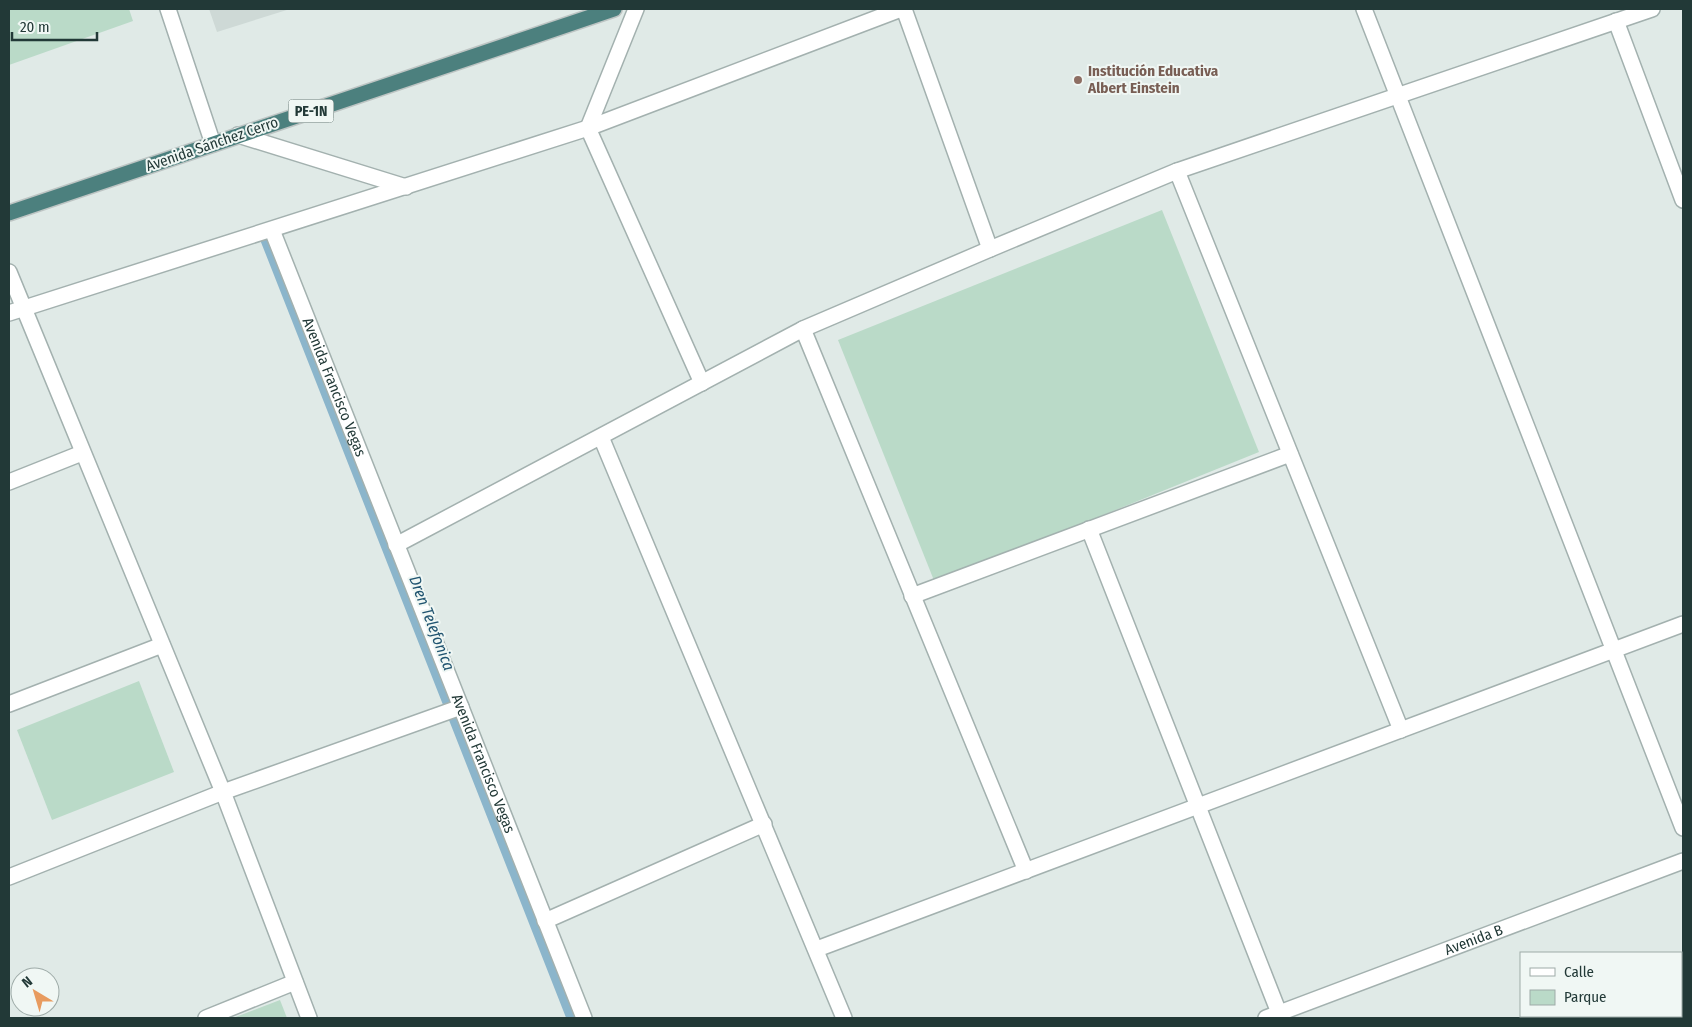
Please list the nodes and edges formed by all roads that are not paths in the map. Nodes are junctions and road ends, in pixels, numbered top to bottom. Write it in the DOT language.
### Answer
graph roads {
  1 [pos="168,9"];
  2 [pos="614,9"];
  3 [pos="636,9"];
  4 [pos="903,9"];
  5 [pos="1364,9"];
  6 [pos="1652,9"];
  7 [pos="1616,21"];
  8 [pos="1398,97"];
  9 [pos="588,128"];
  10 [pos="238,135"];
  11 [pos="213,144"];
  12 [pos="1177,171"];
  13 [pos="406,187"];
  14 [pos="1683,200"];
  15 [pos="9,213"];
  16 [pos="272,230"];
  17 [pos="990,248"];
  18 [pos="9,272"];
  19 [pos="16,311"];
  20 [pos="803,330"];
  21 [pos="702,383"];
  22 [pos="601,437"];
  23 [pos="82,453"];
  24 [pos="1290,454"];
  25 [pos="9,482"];
  26 [pos="1089,529"];
  27 [pos="396,545"];
  28 [pos="912,596"];
  29 [pos="1683,624"];
  30 [pos="162,645"];
  31 [pos="1614,650"];
  32 [pos="9,704"];
  33 [pos="461,707"];
  34 [pos="1401,730"];
  35 [pos="223,792"];
  36 [pos="1196,807"];
  37 [pos="764,824"];
  38 [pos="1683,828"];
  39 [pos="1683,862"];
  40 [pos="1026,871"];
  41 [pos="9,878"];
  42 [pos="545,921"];
  43 [pos="817,949"];
  44 [pos="295,982"];
  45 [pos="1275,1017"];
  46 [pos="206,1018"];
  47 [pos="309,1018"];
  48 [pos="584,1018"];
  49 [pos="844,1018"];
  1 -- 11 [label="street"];
  2 -- 10 [label="highway, Avenida Sánchez Cerro / PE-1N"];
  3 -- 9 [label="street"];
  4 -- 9 [label="street"];
  4 -- 17 [label="street"];
  5 -- 8 [label="street"];
  6 -- 7 [label="street"];
  7 -- 8 [label="street"];
  7 -- 14 [label="street"];
  8 -- 12 [label="street"];
  8 -- 31 [label="street"];
  9 -- 13 [label="street"];
  9 -- 21 [label="street"];
  10 -- 11 [label="highway, Avenida Sánchez Cerro / PE-1N"];
  10 -- 13 [label="street"];
  11 -- 15 [label="highway, Avenida Sánchez Cerro / PE-1N"];
  12 -- 17 [label="street"];
  12 -- 24 [label="street"];
  13 -- 16 [label="street"];
  16 -- 19 [label="street"];
  16 -- 27 [label="street, Avenida Francisco Vegas"];
  17 -- 20 [label="street"];
  18 -- 19 [label="street"];
  19 -- 23 [label="street"];
  20 -- 21 [label="street"];
  20 -- 28 [label="street"];
  21 -- 22 [label="street"];
  22 -- 27 [label="street"];
  22 -- 37 [label="street"];
  23 -- 25 [label="street"];
  23 -- 30 [label="street"];
  24 -- 26 [label="street"];
  24 -- 34 [label="street"];
  26 -- 28 [label="street"];
  26 -- 36 [label="street"];
  27 -- 33 [label="street, Avenida Francisco Vegas"];
  28 -- 40 [label="street"];
  29 -- 31 [label="street"];
  30 -- 32 [label="street"];
  30 -- 35 [label="street"];
  31 -- 34 [label="street"];
  31 -- 38 [label="street"];
  33 -- 35 [label="street"];
  33 -- 42 [label="street, Avenida Francisco Vegas"];
  34 -- 36 [label="street"];
  35 -- 41 [label="street"];
  35 -- 44 [label="street"];
  36 -- 40 [label="street"];
  36 -- 45 [label="street"];
  37 -- 42 [label="street"];
  37 -- 43 [label="street"];
  39 -- 45 [label="street, Avenida B"];
  40 -- 43 [label="street"];
  42 -- 48 [label="street, Avenida Francisco Vegas"];
  43 -- 49 [label="street"];
  44 -- 46 [label="street"];
  44 -- 47 [label="street"];
}
